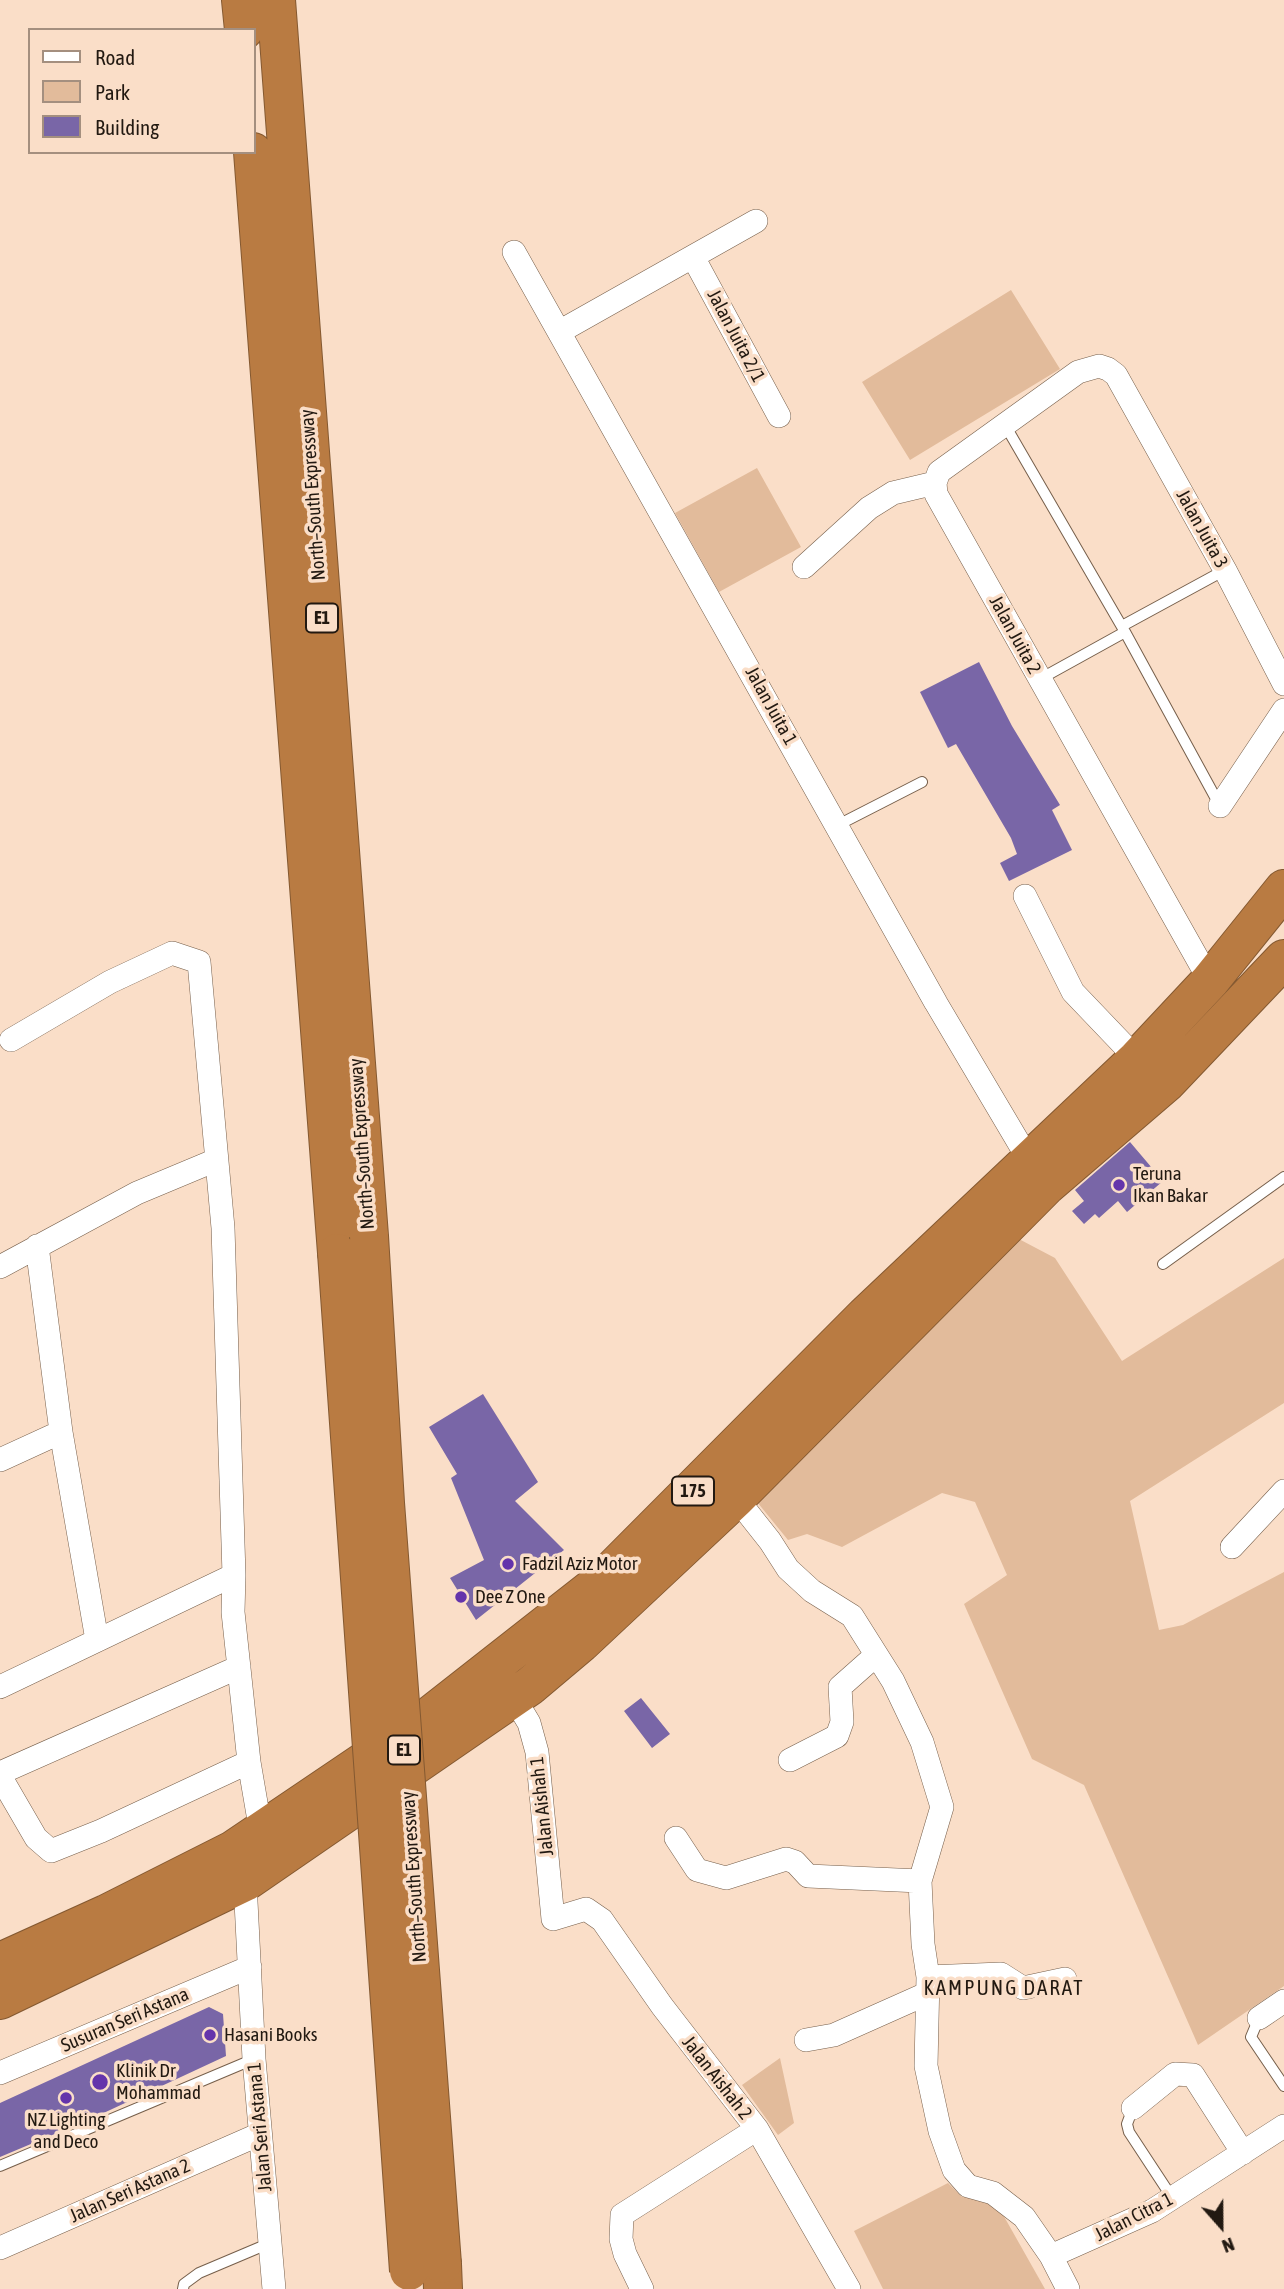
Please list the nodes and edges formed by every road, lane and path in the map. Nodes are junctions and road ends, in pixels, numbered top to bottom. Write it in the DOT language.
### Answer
graph roads {
  1 [pos="241,0"];
  2 [pos="276,0"];
  3 [pos="244,28"];
  4 [pos="253,154"];
  5 [pos="755,220"];
  6 [pos="514,252"];
  7 [pos="693,257"];
  8 [pos="559,332"];
  9 [pos="779,416"];
  10 [pos="1005,425"];
  11 [pos="935,482"];
  12 [pos="804,567"];
  13 [pos="1225,570"];
  14 [pos="1124,629"];
  15 [pos="1040,679"];
  16 [pos="1284,684"];
  17 [pos="1284,710"];
  18 [pos="922,782"];
  19 [pos="1220,806"];
  20 [pos="838,825"];
  21 [pos="1284,889"];
  22 [pos="1025,896"];
  23 [pos="1281,965"];
  24 [pos="1210,981"];
  25 [pos="10,1040"];
  26 [pos="1137,1059"];
  27 [pos="216,1160"];
  28 [pos="1029,1160"];
  29 [pos="1284,1177"];
  30 [pos="37,1245"];
  31 [pos="353,1245"];
  32 [pos="1163,1264"];
  33 [pos="0,1267"];
  34 [pos="61,1432"];
  35 [pos="0,1460"];
  36 [pos="1284,1491"];
  37 [pos="736,1498"];
  38 [pos="1232,1548"];
  39 [pos="234,1575"];
  40 [pos="97,1640"];
  41 [pos="875,1656"];
  42 [pos="239,1667"];
  43 [pos="0,1687"];
  44 [pos="514,1698"];
  45 [pos="790,1760"];
  46 [pos="249,1762"];
  47 [pos="0,1774"];
  48 [pos="261,1832"];
  49 [pos="676,1838"];
  50 [pos="920,1881"];
  51 [pos="245,1882"];
  52 [pos="553,1919"];
  53 [pos="0,1962"];
  54 [pos="250,1967"];
  55 [pos="1065,1979"];
  56 [pos="927,1985"];
  57 [pos="0,2000"];
  58 [pos="1284,2001"];
  59 [pos="1259,2018"];
  60 [pos="806,2040"];
  61 [pos="254,2059"];
  62 [pos="0,2073"];
  63 [pos="1284,2086"];
  64 [pos="1133,2108"];
  65 [pos="1284,2126"];
  66 [pos="757,2129"];
  67 [pos="260,2134"];
  68 [pos="1242,2153"];
  69 [pos="0,2166"];
  70 [pos="1173,2199"];
  71 [pos="270,2243"];
  72 [pos="0,2248"];
  73 [pos="1051,2256"];
  74 [pos="426,2278"];
  75 [pos="183,2289"];
  76 [pos="274,2289"];
  77 [pos="642,2289"];
  78 [pos="849,2289"];
  79 [pos="1068,2289"];
  1 -- 3 [label="highway"];
  2 -- 31 [label="highway, North–South Expressway / E1"];
  4 -- 31 [label="highway, North–South Expressway / E1"];
  5 -- 7 [label="street"];
  6 -- 8 [label="street, Jalan Juita 1"];
  7 -- 8 [label="street"];
  7 -- 9 [label="street, Jalan Juita 2/1"];
  8 -- 20 [label="street, Jalan Juita 1"];
  10 -- 11 [label="street"];
  10 -- 13 [label="street, Jalan Juita 3"];
  10 -- 14 [label="lane"];
  11 -- 12 [label="street"];
  11 -- 15 [label="street, Jalan Juita 2"];
  13 -- 14 [label="lane"];
  13 -- 16 [label="street, Jalan Juita 3"];
  14 -- 15 [label="lane"];
  14 -- 19 [label="lane"];
  15 -- 24 [label="street, Jalan Juita 2"];
  17 -- 19 [label="street"];
  18 -- 20 [label="lane"];
  20 -- 28 [label="street, Jalan Juita 1"];
  21 -- 24 [label="highway, 175"];
  22 -- 26 [label="street"];
  23 -- 37 [label="highway, 175"];
  24 -- 26 [label="highway, 175"];
  25 -- 27 [label="street"];
  26 -- 28 [label="highway, 175"];
  27 -- 30 [label="street"];
  27 -- 39 [label="street"];
  28 -- 48 [label="highway, 175"];
  29 -- 32 [label="lane"];
  30 -- 33 [label="street"];
  30 -- 34 [label="street"];
  31 -- 74 [label="highway, North–South Expressway / E1, bridge"];
  34 -- 35 [label="street"];
  34 -- 40 [label="street"];
  36 -- 38 [label="street"];
  37 -- 41 [label="street"];
  37 -- 44 [label="highway, 175"];
  39 -- 40 [label="street"];
  39 -- 42 [label="street"];
  40 -- 43 [label="street"];
  41 -- 45 [label="street"];
  41 -- 50 [label="street"];
  42 -- 46 [label="street"];
  42 -- 47 [label="street"];
  44 -- 51 [label="highway, 175"];
  44 -- 52 [label="street, Jalan Aishah 1"];
  46 -- 47 [label="street"];
  46 -- 48 [label="street"];
  48 -- 53 [label="highway, 175"];
  49 -- 50 [label="street"];
  50 -- 56 [label="street"];
  51 -- 54 [label="street, Jalan Seri Astana 1"];
  51 -- 57 [label="highway, 175"];
  52 -- 66 [label="street, Jalan Aishah 2"];
  54 -- 61 [label="street, Jalan Seri Astana 1"];
  54 -- 62 [label="street, Susuran Seri Astana"];
  55 -- 56 [label="street"];
  56 -- 60 [label="street"];
  56 -- 73 [label="street"];
  58 -- 59 [label="street"];
  59 -- 63 [label="lane"];
  61 -- 67 [label="street, Jalan Seri Astana 1"];
  61 -- 69 [label="lane"];
  64 -- 68 [label="street"];
  64 -- 70 [label="lane"];
  65 -- 68 [label="street, Jalan Citra 1"];
  66 -- 77 [label="street"];
  66 -- 78 [label="street, Jalan Aishah 2"];
  67 -- 71 [label="street, Jalan Seri Astana 1"];
  67 -- 72 [label="street, Jalan Seri Astana 2"];
  68 -- 70 [label="street, Jalan Citra 1"];
  70 -- 73 [label="street, Jalan Citra 1"];
  71 -- 75 [label="lane"];
  71 -- 76 [label="street, Jalan Seri Astana 1"];
  73 -- 79 [label="street"];
}
